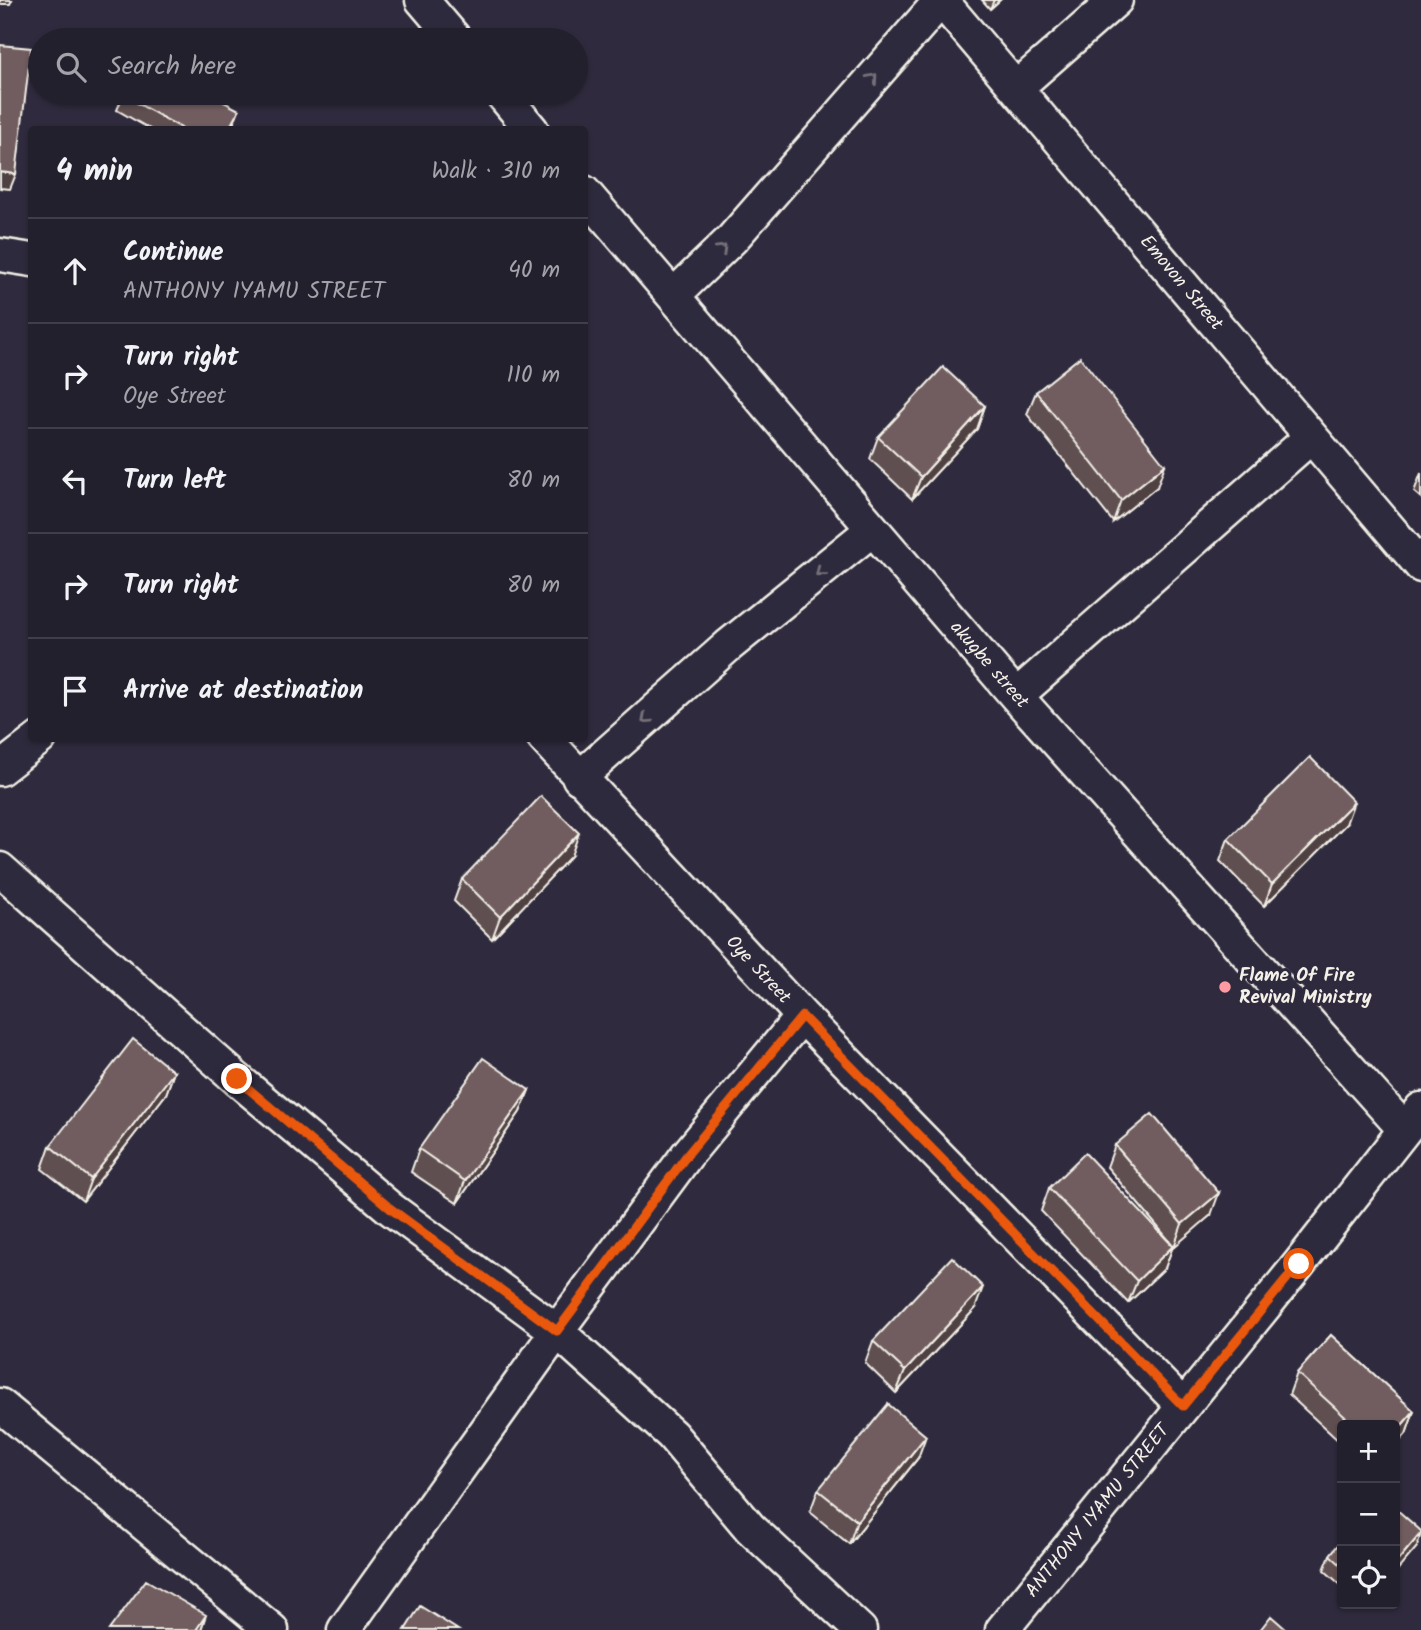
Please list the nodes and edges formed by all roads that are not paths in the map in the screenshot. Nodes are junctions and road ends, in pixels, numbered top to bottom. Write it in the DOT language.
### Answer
graph roads {
  1 [pos="422,0"];
  2 [pos="941,0"];
  3 [pos="1116,0"];
  4 [pos="446,28"];
  5 [pos="1016,88"];
  6 [pos="510,105"];
  7 [pos="529,126"];
  8 [pos="588,197"];
  9 [pos="0,255"];
  10 [pos="28,259"];
  11 [pos="673,296"];
  12 [pos="1311,437"];
  13 [pos="873,529"];
  14 [pos="1421,566"];
  15 [pos="1016,696"];
  16 [pos="35,742"];
  17 [pos="548,742"];
  18 [pos="0,769"];
  19 [pos="579,778"];
  20 [pos="0,869"];
  21 [pos="802,1016"];
  22 [pos="1412,1119"];
  23 [pos="557,1331"];
  24 [pos="0,1405"];
  25 [pos="1183,1406"];
  26 [pos="272,1630"];
  27 [pos="344,1630"];
  28 [pos="860,1630"];
  29 [pos="1002,1630"];
  1 -- 4 [label="street"];
  2 -- 5 [label="street, Emovon Street"];
  11 -- 2 [label="street, one-way"];
  3 -- 5 [label="street"];
  5 -- 12 [label="street, Emovon Street"];
  6 -- 7 [label="street"];
  8 -- 11 [label="street, akugbe street"];
  9 -- 10 [label="street"];
  11 -- 13 [label="street, akugbe street"];
  12 -- 14 [label="street, Emovon Street"];
  12 -- 15 [label="street"];
  13 -- 15 [label="street, akugbe street"];
  13 -- 19 [label="street, one-way"];
  15 -- 22 [label="street, akugbe street"];
  16 -- 18 [label="street"];
  17 -- 19 [label="street, Oye Street"];
  19 -- 21 [label="street, Oye Street"];
  20 -- 23 [label="street"];
  21 -- 23 [label="street"];
  21 -- 25 [label="street, Oye Street"];
  22 -- 25 [label="street, ANTHONY IYAMU STREET"];
  23 -- 27 [label="street"];
  23 -- 28 [label="street"];
  24 -- 26 [label="street"];
  25 -- 29 [label="street, ANTHONY IYAMU STREET"];
}
